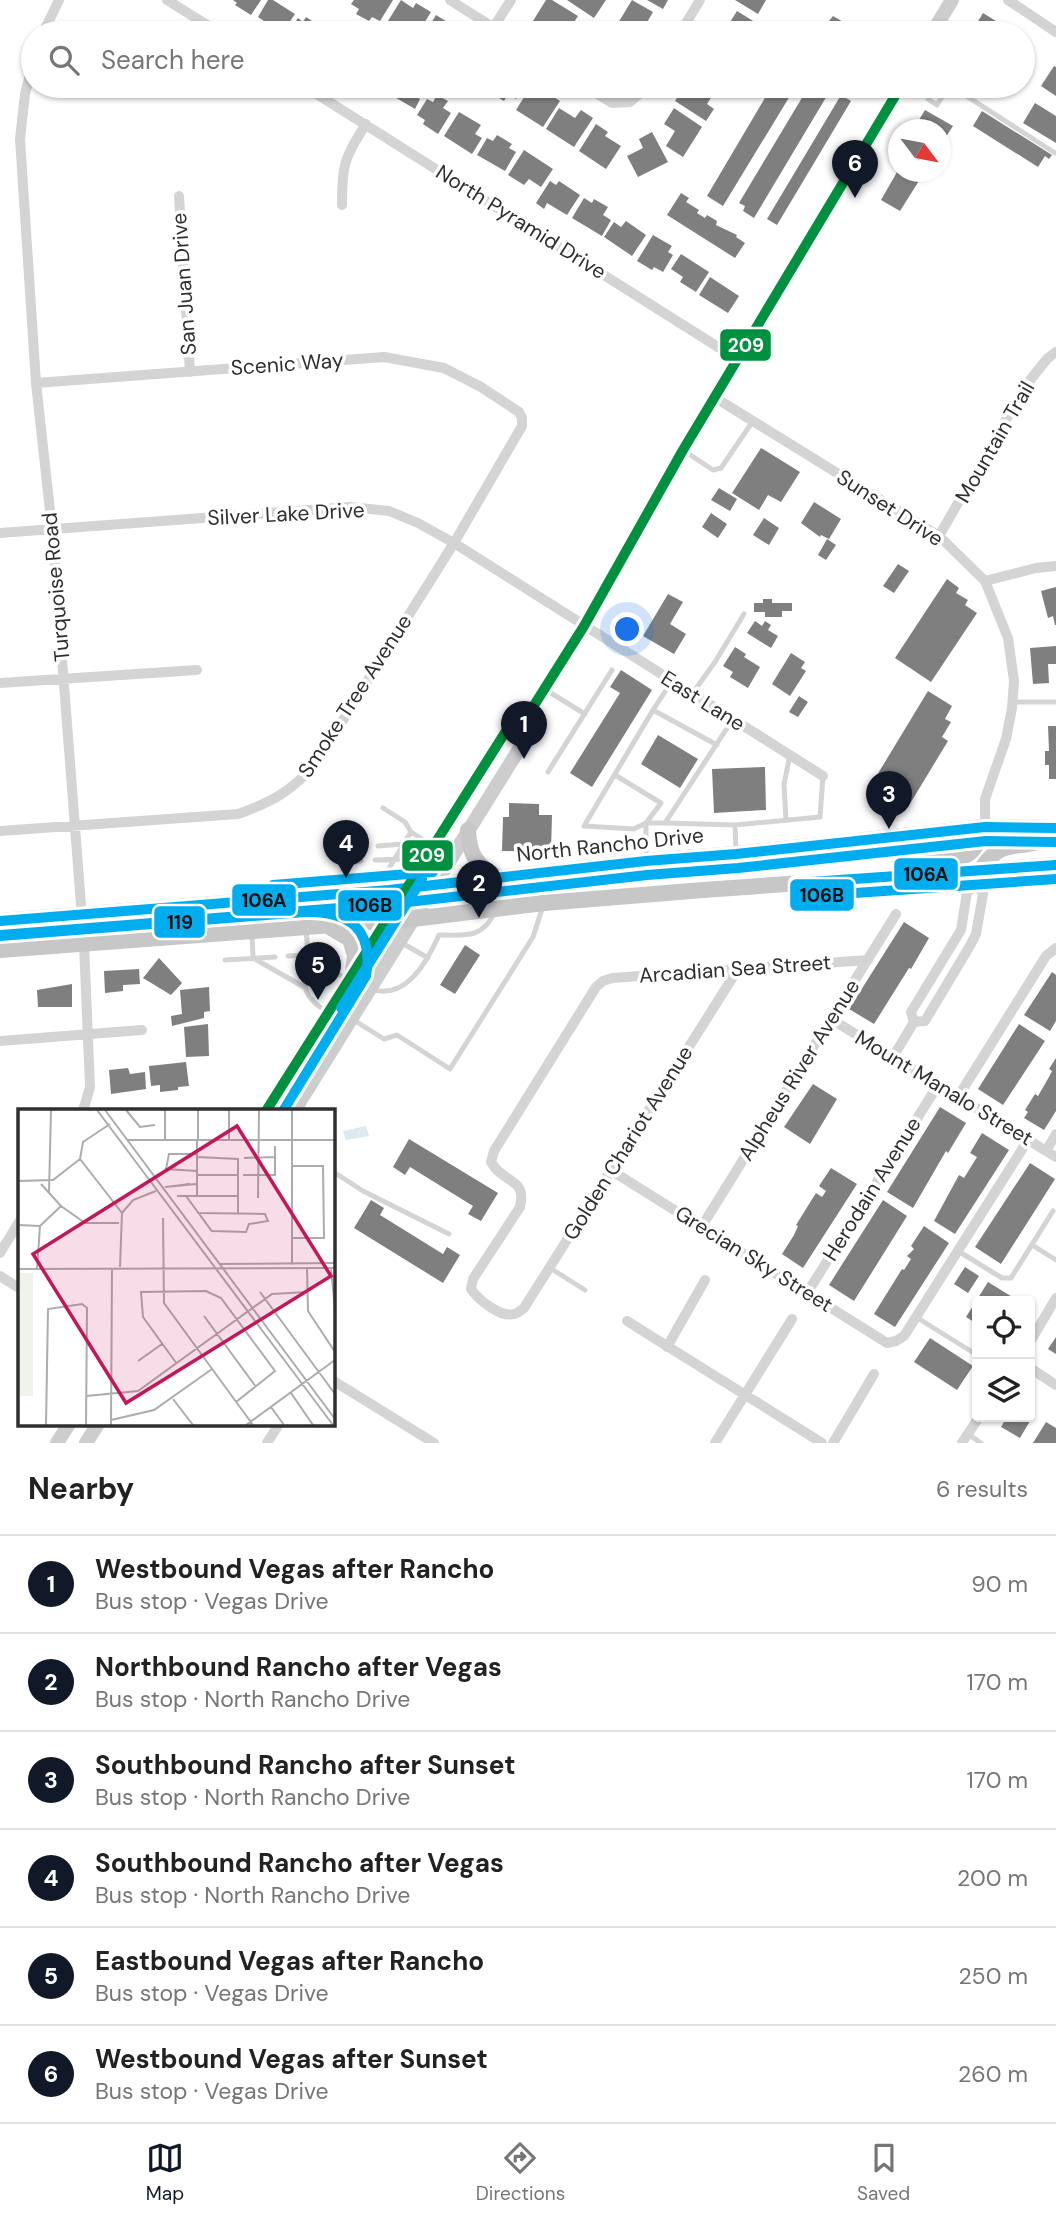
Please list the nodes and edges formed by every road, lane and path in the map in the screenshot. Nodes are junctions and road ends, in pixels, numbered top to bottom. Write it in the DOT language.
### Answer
graph roads {
  1 [pos="59,0"];
  2 [pos="167,0"];
  3 [pos="450,0"];
  4 [pos="511,0"];
  5 [pos="700,0"];
  6 [pos="952,0"];
  7 [pos="1008,0"];
  8 [pos="49,21"];
  9 [pos="201,21"];
  10 [pos="483,21"];
  11 [pos="502,21"];
  12 [pos="687,21"];
  13 [pos="939,21"];
  14 [pos="1056,32"];
  15 [pos="25,98"];
  16 [pos="324,98"];
  17 [pos="604,98"];
  18 [pos="634,98"];
  19 [pos="894,98"];
  20 [pos="941,98"];
  21 [pos="969,98"];
  22 [pos="928,99"];
  23 [pos="366,124"];
  24 [pos="1055,153"];
  25 [pos="179,197"];
  26 [pos="342,205"];
  27 [pos="1056,352"];
  28 [pos="737,359"];
  29 [pos="190,372"];
  30 [pos="37,383"];
  31 [pos="715,397"];
  32 [pos="522,418"];
  33 [pos="753,421"];
  34 [pos="683,450"];
  35 [pos="51,529"];
  36 [pos="0,533"];
  37 [pos="939,536"];
  38 [pos="454,543"];
  39 [pos="1056,566"];
  40 [pos="985,581"];
  41 [pos="744,614"];
  42 [pos="584,626"];
  43 [pos="197,670"];
  44 [pos="612,670"];
  45 [pos="64,678"];
  46 [pos="672,681"];
  47 [pos="0,683"];
  48 [pos="544,689"];
  49 [pos="692,694"];
  50 [pos="1013,702"];
  51 [pos="1056,702"];
  52 [pos="533,707"];
  53 [pos="653,710"];
  54 [pos="585,714"];
  55 [pos="733,719"];
  56 [pos="717,745"];
  57 [pos="790,755"];
  58 [pos="548,772"];
  59 [pos="615,775"];
  60 [pos="823,776"];
  61 [pos="383,808"];
  62 [pos="786,820"];
  63 [pos="646,823"];
  64 [pos="665,823"];
  65 [pos="735,825"];
  66 [pos="75,826"];
  67 [pos="985,827"];
  68 [pos="1054,828"];
  69 [pos="468,830"];
  70 [pos="0,831"];
  71 [pos="411,832"];
  72 [pos="403,844"];
  73 [pos="378,846"];
  74 [pos="433,846"];
  75 [pos="364,847"];
  76 [pos="737,854"];
  77 [pos="394,859"];
  78 [pos="375,860"];
  79 [pos="361,861"];
  80 [pos="646,861"];
  81 [pos="348,863"];
  82 [pos="1056,865"];
  83 [pos="419,868"];
  84 [pos="385,874"];
  85 [pos="909,874"];
  86 [pos="497,877"];
  87 [pos="979,877"];
  88 [pos="340,879"];
  89 [pos="434,886"];
  90 [pos="406,888"];
  91 [pos="374,891"];
  92 [pos="331,895"];
  93 [pos="544,903"];
  94 [pos="496,909"];
  95 [pos="82,915"];
  96 [pos="438,915"];
  97 [pos="897,915"];
  98 [pos="413,919"];
  99 [pos="0,921"];
  100 [pos="386,921"];
  101 [pos="326,925"];
  102 [pos="306,926"];
  103 [pos="251,930"];
  104 [pos="439,935"];
  105 [pos="399,941"];
  106 [pos="84,944"];
  107 [pos="1056,948"];
  108 [pos="0,950"];
  109 [pos="308,955"];
  110 [pos="288,956"];
  111 [pos="275,957"];
  112 [pos="253,958"];
  113 [pos="428,958"];
  114 [pos="225,960"];
  115 [pos="868,960"];
  116 [pos="738,969"];
  117 [pos="351,976"];
  118 [pos="304,987"];
  119 [pos="369,989"];
  120 [pos="922,994"];
  121 [pos="936,1002"];
  122 [pos="327,1012"];
  123 [pos="351,1018"];
  124 [pos="831,1019"];
  125 [pos="914,1022"];
  126 [pos="142,1030"];
  127 [pos="88,1035"];
  128 [pos="0,1041"];
  129 [pos="893,1057"];
  130 [pos="938,1085"];
  131 [pos="958,1097"];
  132 [pos="84,1109"];
  133 [pos="267,1109"];
  134 [pos="295,1109"];
  135 [pos="1056,1134"];
  136 [pos="1028,1140"];
  137 [pos="1046,1151"];
  138 [pos="1056,1157"];
  139 [pos="612,1171"];
  140 [pos="334,1172"];
  141 [pos="1053,1211"];
  142 [pos="18,1224"];
  143 [pos="702,1226"];
  144 [pos="449,1234"];
  145 [pos="1031,1245"];
  146 [pos="958,1251"];
  147 [pos="0,1253"];
  148 [pos="1056,1260"];
  149 [pos="550,1268"];
  150 [pos="0,1276"];
  151 [pos="705,1280"];
  152 [pos="18,1287"];
  153 [pos="585,1290"];
  154 [pos="807,1293"];
  155 [pos="1056,1298"];
  156 [pos="515,1314"];
  157 [pos="916,1317"];
  158 [pos="792,1319"];
  159 [pos="626,1321"];
  160 [pos="1035,1334"];
  161 [pos="667,1347"];
  162 [pos="972,1352"];
  163 [pos="1035,1371"];
  164 [pos="874,1374"];
  165 [pos="334,1381"];
  166 [pos="1056,1385"];
  167 [pos="745,1395"];
  168 [pos="976,1422"];
  169 [pos="68,1426"];
  170 [pos="97,1426"];
  171 [pos="278,1426"];
  172 [pos="965,1439"];
  173 [pos="57,1443"];
  174 [pos="86,1443"];
  175 [pos="267,1443"];
  176 [pos="434,1443"];
  177 [pos="715,1443"];
  178 [pos="822,1443"];
  179 [pos="833,1443"];
  180 [pos="981,1443"];
  1 -- 8 [label="street"];
  2 -- 9 [label="street"];
  3 -- 10 [label="street"];
  4 -- 11 [label="street"];
  5 -- 12 [label="street"];
  6 -- 13 [label="main road"];
  7 -- 14 [label="street"];
  15 -- 30 [label="street, Turquoise Road"];
  16 -- 23 [label="street, North Pyramid Drive"];
  17 -- 18 [label="street"];
  19 -- 28 [label="main road"];
  20 -- 22 [label="lane"];
  21 -- 24 [label="lane"];
  23 -- 26 [label="street"];
  23 -- 28 [label="street, North Pyramid Drive"];
  25 -- 29 [label="street, San Juan Drive"];
  27 -- 37 [label="street, Mountain Trail"];
  28 -- 31 [label="main road"];
  29 -- 30 [label="street, Scenic Way"];
  29 -- 32 [label="street, Scenic Way"];
  30 -- 35 [label="street, Turquoise Road"];
  31 -- 33 [label="street, Sunset Drive"];
  31 -- 34 [label="main road"];
  32 -- 38 [label="street, Smoke Tree Avenue"];
  33 -- 34 [label="lane"];
  33 -- 37 [label="street, Sunset Drive"];
  34 -- 42 [label="main road"];
  35 -- 36 [label="street, Silver Lake Drive"];
  35 -- 38 [label="street, Silver Lake Drive"];
  35 -- 45 [label="street, Turquoise Road"];
  37 -- 40 [label="street, Sunset Drive"];
  38 -- 42 [label="street, Silver Lake Drive"];
  38 -- 66 [label="street, Smoke Tree Avenue"];
  39 -- 40 [label="street"];
  40 -- 50 [label="street, Sunset Drive"];
  41 -- 49 [label="lane"];
  42 -- 46 [label="street, East Lane"];
  42 -- 48 [label="main road"];
  43 -- 45 [label="street"];
  44 -- 54 [label="lane"];
  45 -- 47 [label="street"];
  45 -- 66 [label="street, Turquoise Road"];
  46 -- 49 [label="street, East Lane"];
  46 -- 53 [label="lane"];
  48 -- 52 [label="main road"];
  48 -- 54 [label="lane"];
  49 -- 55 [label="street, East Lane"];
  50 -- 51 [label="lane"];
  50 -- 67 [label="street, Sunset Drive"];
  52 -- 69 [label="main road"];
  52 -- 74 [label="main road"];
  53 -- 56 [label="lane"];
  53 -- 59 [label="lane"];
  54 -- 58 [label="lane"];
  55 -- 56 [label="lane"];
  55 -- 57 [label="street, East Lane"];
  56 -- 64 [label="lane"];
  57 -- 60 [label="street, East Lane"];
  57 -- 62 [label="lane"];
  59 -- 63 [label="lane"];
  59 -- 63 [label="lane"];
  60 -- 62 [label="lane"];
  61 -- 71 [label="lane"];
  62 -- 65 [label="lane"];
  63 -- 64 [label="lane"];
  63 -- 80 [label="lane"];
  64 -- 65 [label="lane"];
  65 -- 76 [label="lane"];
  66 -- 70 [label="street, Smoke Tree Avenue"];
  66 -- 95 [label="street, Turquoise Road"];
  67 -- 68 [label="main road, North Rancho Drive"];
  67 -- 76 [label="main road, North Rancho Drive"];
  67 -- 85 [label="main road"];
  68 -- 87 [label="main road"];
  69 -- 86 [label="main road"];
  69 -- 89 [label="main road"];
  71 -- 72 [label="lane"];
  71 -- 74 [label="lane"];
  72 -- 73 [label="lane"];
  72 -- 77 [label="lane"];
  74 -- 83 [label="main road"];
  75 -- 81 [label="lane"];
  76 -- 80 [label="main road, North Rancho Drive"];
  77 -- 78 [label="lane"];
  77 -- 83 [label="lane"];
  77 -- 84 [label="lane"];
  79 -- 81 [label="lane"];
  80 -- 86 [label="main road, North Rancho Drive"];
  81 -- 88 [label="lane"];
  82 -- 87 [label="main road"];
  83 -- 90 [label="main road"];
  84 -- 88 [label="lane"];
  84 -- 91 [label="lane"];
  85 -- 87 [label="main road"];
  85 -- 93 [label="main road"];
  86 -- 89 [label="main road, North Rancho Drive"];
  87 -- 120 [label="street"];
  87 -- 121 [label="street"];
  88 -- 92 [label="lane"];
  89 -- 90 [label="main road, North Rancho Drive"];
  89 -- 98 [label="main road"];
  90 -- 91 [label="main road, North Rancho Drive"];
  90 -- 100 [label="main road"];
  91 -- 92 [label="main road, North Rancho Drive"];
  92 -- 95 [label="main road, North Rancho Drive"];
  93 -- 94 [label="main road"];
  93 -- 123 [label="lane"];
  94 -- 96 [label="main road"];
  94 -- 104 [label="lane"];
  95 -- 99 [label="main road, North Rancho Drive"];
  95 -- 106 [label="street, Turquoise Road"];
  96 -- 98 [label="main road"];
  96 -- 104 [label="lane"];
  97 -- 115 [label="street, Alpheus River Avenue"];
  98 -- 100 [label="main road"];
  98 -- 105 [label="main road"];
  100 -- 101 [label="main road"];
  100 -- 117 [label="main road"];
  101 -- 102 [label="main road"];
  101 -- 117 [label="main road"];
  102 -- 103 [label="main road"];
  102 -- 109 [label="lane"];
  103 -- 106 [label="main road"];
  103 -- 112 [label="lane"];
  104 -- 113 [label="lane"];
  105 -- 113 [label="lane"];
  105 -- 119 [label="main road"];
  106 -- 108 [label="main road"];
  106 -- 127 [label="street, Turquoise Road"];
  107 -- 131 [label="street"];
  109 -- 110 [label="lane"];
  109 -- 117 [label="lane"];
  109 -- 118 [label="lane"];
  111 -- 112 [label="lane"];
  112 -- 114 [label="lane"];
  112 -- 118 [label="lane"];
  113 -- 119 [label="lane"];
  115 -- 116 [label="street, Arcadian Sea Street"];
  115 -- 124 [label="street, Alpheus River Avenue"];
  116 -- 139 [label="street, Golden Chariot Avenue"];
  116 -- 156 [label="street, Arcadian Sea Street"];
  117 -- 122 [label="main road"];
  118 -- 122 [label="lane"];
  119 -- 123 [label="main road"];
  120 -- 121 [label="lane"];
  120 -- 125 [label="street"];
  121 -- 125 [label="street"];
  122 -- 133 [label="main road"];
  123 -- 134 [label="main road"];
  124 -- 129 [label="street, Mount Manalo Street"];
  124 -- 143 [label="street, Alpheus River Avenue"];
  125 -- 129 [label="street"];
  126 -- 127 [label="street"];
  127 -- 128 [label="street"];
  127 -- 132 [label="street, Turquoise Road"];
  129 -- 130 [label="street, Mount Manalo Street"];
  130 -- 131 [label="street, Mount Manalo Street"];
  130 -- 154 [label="street, Herodain Avenue"];
  131 -- 136 [label="street, Mount Manalo Street"];
  135 -- 137 [label="street"];
  136 -- 137 [label="street, Mount Manalo Street"];
  136 -- 146 [label="street"];
  137 -- 138 [label="street, Mount Manalo Street"];
  139 -- 143 [label="street, Grecian Sky Street"];
  139 -- 149 [label="street, Golden Chariot Avenue"];
  140 -- 144 [label="lane"];
  141 -- 145 [label="lane"];
  142 -- 147 [label="street"];
  143 -- 154 [label="street, Grecian Sky Street"];
  145 -- 146 [label="lane"];
  145 -- 148 [label="lane"];
  146 -- 157 [label="street"];
  149 -- 153 [label="lane"];
  149 -- 156 [label="street, Golden Chariot Avenue"];
  150 -- 152 [label="street"];
  151 -- 161 [label="street"];
  154 -- 157 [label="street, Grecian Sky Street"];
  155 -- 160 [label="street"];
  157 -- 162 [label="lane"];
  158 -- 167 [label="street"];
  159 -- 161 [label="street"];
  161 -- 167 [label="street"];
  163 -- 166 [label="street"];
  164 -- 179 [label="street"];
  165 -- 176 [label="street"];
  167 -- 177 [label="street"];
  167 -- 178 [label="street"];
  168 -- 172 [label="street"];
  169 -- 173 [label="main road"];
  170 -- 174 [label="main road"];
  171 -- 175 [label="street"];
  172 -- 180 [label="lane"];
}
